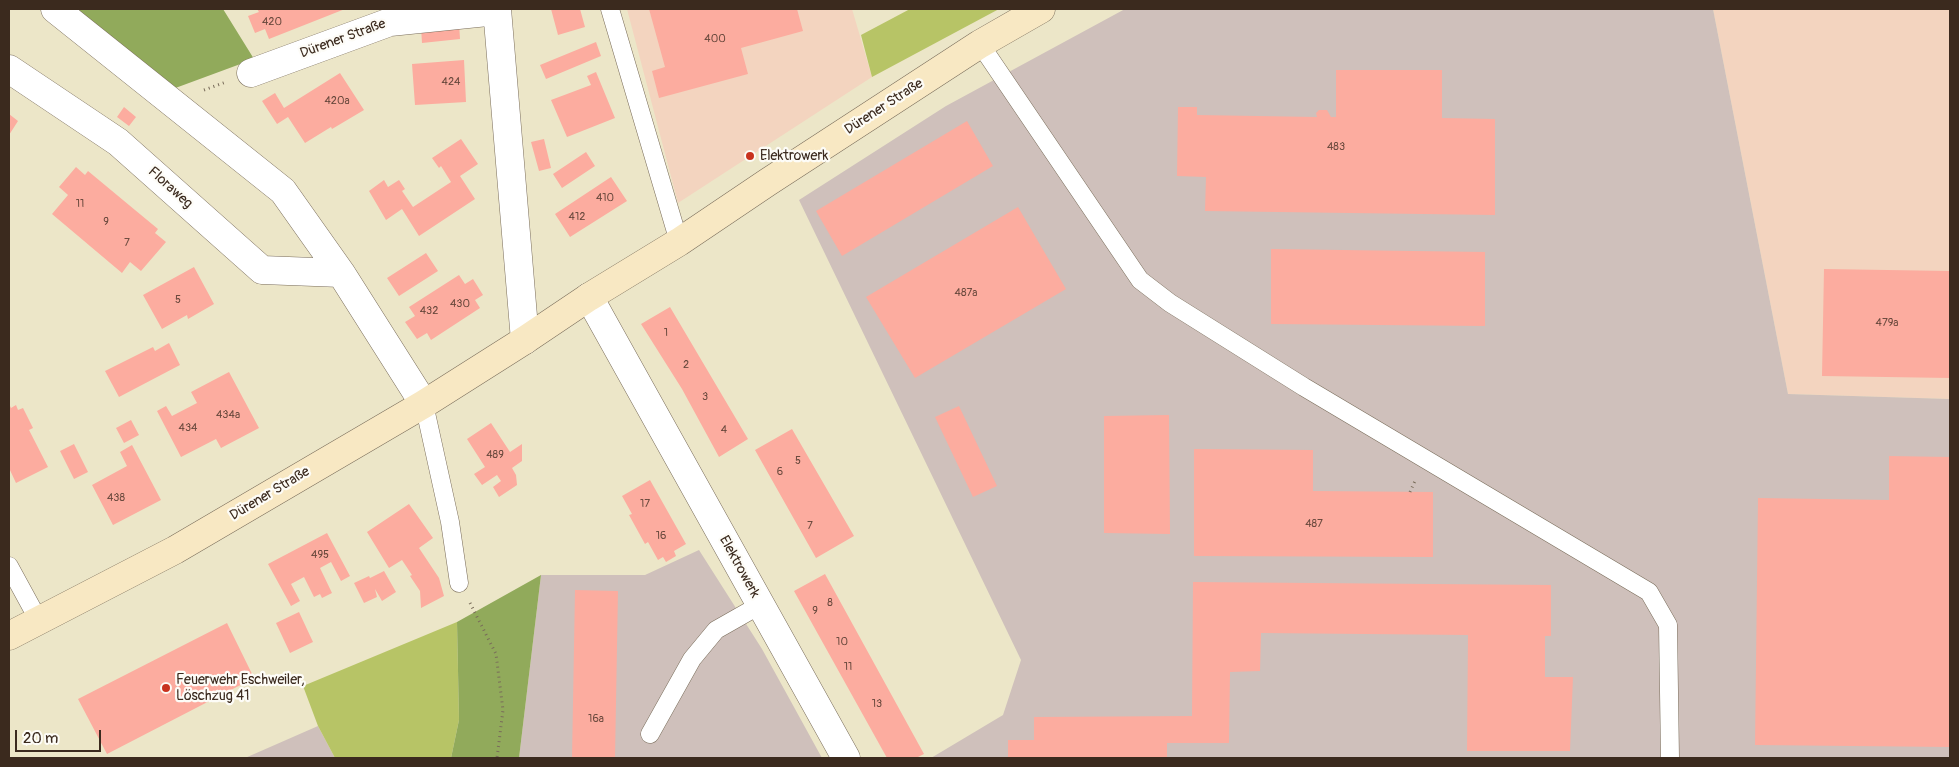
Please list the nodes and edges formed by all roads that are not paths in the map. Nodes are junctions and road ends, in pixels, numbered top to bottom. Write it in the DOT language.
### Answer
graph roads {
  1 [pos="55,9"];
  2 [pos="610,9"];
  3 [pos="1041,9"];
  4 [pos="497,10"];
  5 [pos="980,44"];
  6 [pos="9,69"];
  7 [pos="251,73"];
  8 [pos="679,242"];
  9 [pos="341,273"];
  10 [pos="589,297"];
  11 [pos="525,340"];
  12 [pos="424,404"];
  13 [pos="9,566"];
  14 [pos="459,583"];
  15 [pos="760,605"];
  16 [pos="39,621"];
  17 [pos="9,636"];
  18 [pos="650,734"];
  19 [pos="846,758"];
  20 [pos="1670,758"];
  1 -- 9 [label="street"];
  2 -- 8 [label="lane"];
  3 -- 5 [label="street, Dürener Straße"];
  4 -- 7 [label="street, Dürener Straße"];
  4 -- 11 [label="street, Dürener Straße"];
  5 -- 8 [label="street, Dürener Straße"];
  5 -- 20 [label="lane"];
  6 -- 9 [label="street, Floraweg"];
  8 -- 10 [label="street, Dürener Straße"];
  9 -- 12 [label="street"];
  10 -- 11 [label="street, Dürener Straße"];
  10 -- 15 [label="street, Elektrowerk"];
  11 -- 12 [label="street, Dürener Straße"];
  12 -- 14 [label="lane"];
  12 -- 16 [label="street, Dürener Straße"];
  13 -- 16 [label="lane"];
  15 -- 18 [label="lane"];
  15 -- 19 [label="street, Elektrowerk"];
  16 -- 17 [label="street, Dürener Straße"];
}
